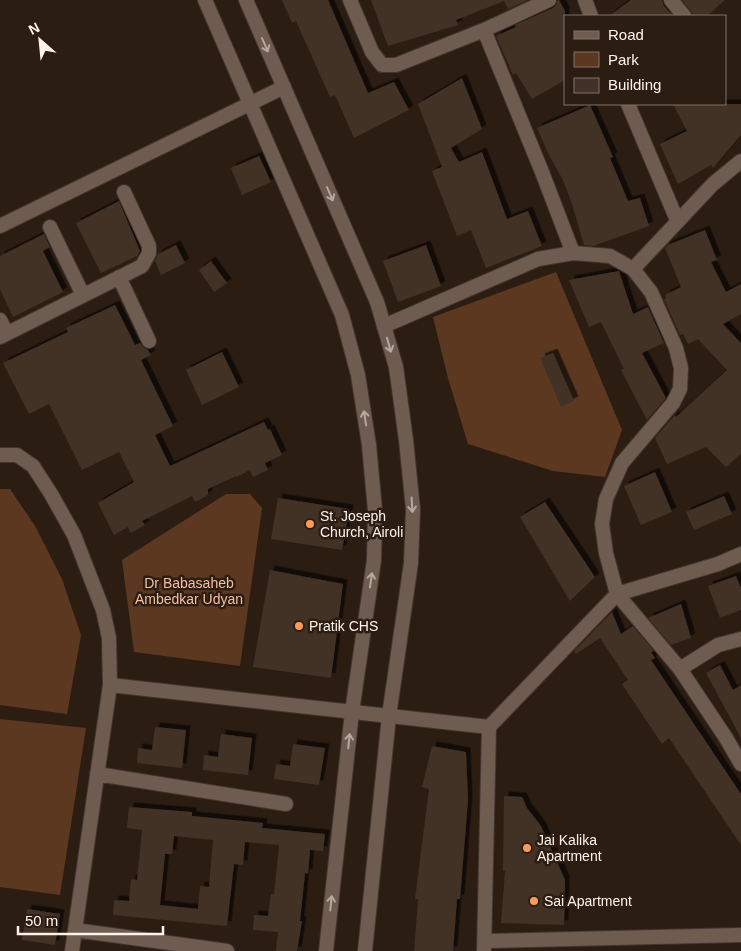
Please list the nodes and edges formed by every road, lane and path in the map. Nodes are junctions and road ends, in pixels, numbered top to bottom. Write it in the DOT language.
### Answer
graph roads {
  1 [pos="205,0"];
  2 [pos="246,0"];
  3 [pos="350,0"];
  4 [pos="549,0"];
  5 [pos="585,0"];
  6 [pos="671,0"];
  7 [pos="592,15"];
  8 [pos="683,15"];
  9 [pos="484,30"];
  10 [pos="284,87"];
  11 [pos="250,103"];
  12 [pos="628,105"];
  13 [pos="741,161"];
  14 [pos="124,192"];
  15 [pos="677,220"];
  16 [pos="0,226"];
  17 [pos="50,227"];
  18 [pos="573,253"];
  19 [pos="633,269"];
  20 [pos="119,277"];
  21 [pos="83,295"];
  22 [pos="0,320"];
  23 [pos="384,326"];
  24 [pos="3,335"];
  25 [pos="149,341"];
  26 [pos="0,455"];
  27 [pos="741,554"];
  28 [pos="617,594"];
  29 [pos="741,639"];
  30 [pos="680,669"];
  31 [pos="110,685"];
  32 [pos="352,712"];
  33 [pos="390,716"];
  34 [pos="489,727"];
  35 [pos="741,764"];
  36 [pos="97,774"];
  37 [pos="286,804"];
  38 [pos="75,930"];
  39 [pos="741,935"];
  40 [pos="485,946"];
  41 [pos="72,951"];
  42 [pos="227,951"];
  43 [pos="326,951"];
  44 [pos="365,951"];
  1 -- 11 [label="street"];
  2 -- 10 [label="street, one-way"];
  3 -- 9 [label="street"];
  4 -- 9 [label="street"];
  5 -- 7 [label="street"];
  6 -- 8 [label="street"];
  9 -- 18 [label="street"];
  10 -- 11 [label="street"];
  10 -- 23 [label="street, one-way"];
  11 -- 16 [label="street"];
  32 -- 11 [label="street, one-way"];
  12 -- 15 [label="street"];
  13 -- 15 [label="street"];
  14 -- 20 [label="street"];
  15 -- 19 [label="street"];
  17 -- 21 [label="street"];
  18 -- 19 [label="street"];
  18 -- 23 [label="street"];
  19 -- 28 [label="street"];
  20 -- 21 [label="street"];
  20 -- 25 [label="street"];
  21 -- 24 [label="street"];
  22 -- 24 [label="street"];
  23 -- 33 [label="street, one-way"];
  26 -- 31 [label="street"];
  27 -- 28 [label="street"];
  28 -- 30 [label="street"];
  28 -- 34 [label="street"];
  29 -- 30 [label="street"];
  30 -- 35 [label="street"];
  31 -- 32 [label="street"];
  31 -- 36 [label="street"];
  32 -- 33 [label="street"];
  43 -- 32 [label="street, one-way"];
  33 -- 34 [label="street"];
  33 -- 44 [label="street"];
  34 -- 40 [label="street"];
  36 -- 37 [label="street"];
  36 -- 38 [label="street"];
  38 -- 41 [label="street"];
  38 -- 42 [label="street"];
  39 -- 40 [label="street"];
}
